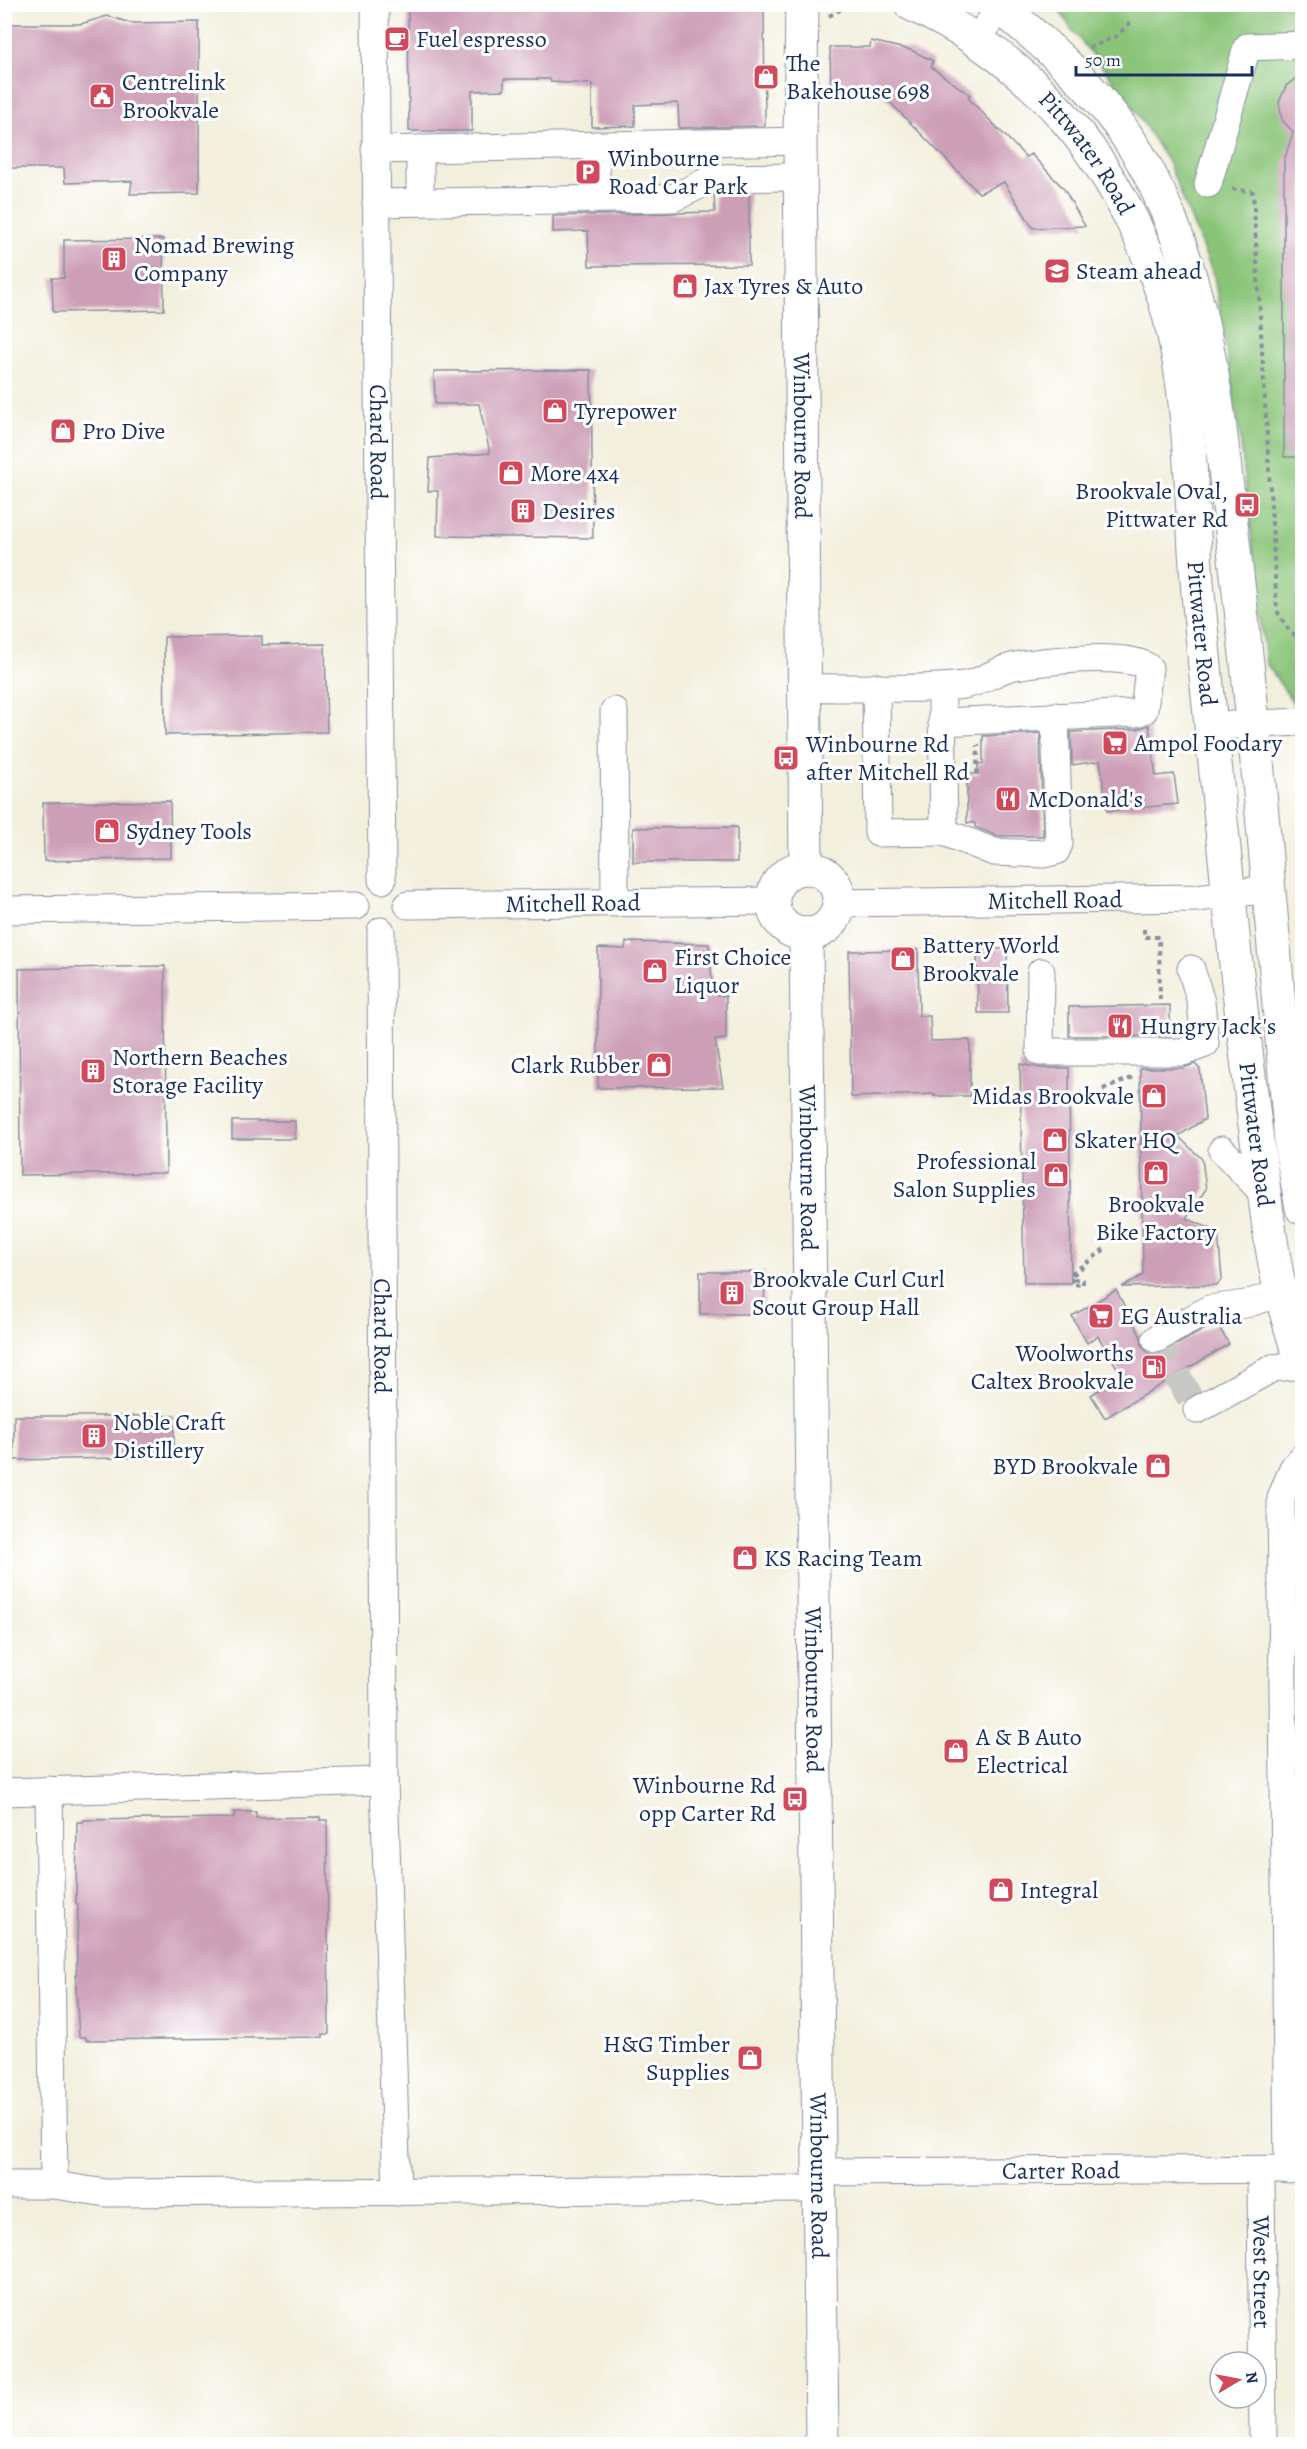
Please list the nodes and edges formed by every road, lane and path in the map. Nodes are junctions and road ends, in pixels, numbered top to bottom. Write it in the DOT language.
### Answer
graph roads {
  1 [pos="375,4"];
  2 [pos="911,4"];
  3 [pos="847,6"];
  4 [pos="1000,6"];
  5 [pos="814,11"];
  6 [pos="1131,22"];
  7 [pos="977,39"];
  8 [pos="1302,45"];
  9 [pos="1071,68"];
  10 [pos="800,141"];
  11 [pos="754,142"];
  12 [pos="596,145"];
  13 [pos="420,149"];
  14 [pos="375,150"];
  15 [pos="755,177"];
  16 [pos="800,177"];
  17 [pos="1208,184"];
  18 [pos="596,199"];
  19 [pos="420,202"];
  20 [pos="376,203"];
  21 [pos="1302,639"];
  22 [pos="955,686"];
  23 [pos="876,687"];
  24 [pos="804,688"];
  25 [pos="614,711"];
  26 [pos="1054,716"];
  27 [pos="942,722"];
  28 [pos="1302,722"];
  29 [pos="1255,723"];
  30 [pos="1211,726"];
  31 [pos="944,832"];
  32 [pos="806,868"];
  33 [pos="382,880"];
  34 [pos="1269,889"];
  35 [pos="1228,895"];
  36 [pos="773,901"];
  37 [pos="615,903"];
  38 [pos="839,903"];
  39 [pos="408,905"];
  40 [pos="356,906"];
  41 [pos="4,910"];
  42 [pos="1144,929"];
  43 [pos="381,931"];
  44 [pos="806,934"];
  45 [pos="1191,969"];
  46 [pos="1041,972"];
  47 [pos="1160,1002"];
  48 [pos="1135,1071"];
  49 [pos="1136,1077"];
  50 [pos="1111,1086"];
  51 [pos="1103,1090"];
  52 [pos="1222,1150"];
  53 [pos="1265,1195"];
  54 [pos="1302,1208"];
  55 [pos="1104,1249"];
  56 [pos="1093,1258"];
  57 [pos="1281,1293"];
  58 [pos="1156,1339"];
  59 [pos="1302,1365"];
  60 [pos="1197,1410"];
  61 [pos="1302,1458"];
  62 [pos="384,1781"];
  63 [pos="48,1790"];
  64 [pos="4,1792"];
  65 [pos="1261,2170"];
  66 [pos="1295,2170"];
  67 [pos="821,2181"];
  68 [pos="4,2185"];
  69 [pos="54,2185"];
  70 [pos="397,2192"];
  71 [pos="822,2445"];
  72 [pos="1263,2445"];
  1 -- 14 [label="street, Chard Road"];
  2 -- 7 [label="main road, Pittwater Road"];
  3 -- 5 [label="path"];
  4 -- 7 [label="street"];
  4 -- 9 [label="main road, Pittwater Road"];
  5 -- 10 [label="main road, Winbourne Road"];
  6 -- 9 [label="path"];
  7 -- 30 [label="main road, Pittwater Road"];
  8 -- 17 [label="street"];
  9 -- 29 [label="main road, Pittwater Road"];
  10 -- 11 [label="street"];
  10 -- 16 [label="main road, Winbourne Road"];
  11 -- 12 [label="street"];
  11 -- 15 [label="street"];
  12 -- 13 [label="street"];
  12 -- 18 [label="street"];
  13 -- 14 [label="street"];
  13 -- 19 [label="street"];
  14 -- 20 [label="street, Chard Road"];
  15 -- 16 [label="street"];
  15 -- 18 [label="street"];
  16 -- 24 [label="main road, Winbourne Road"];
  17 -- 21 [label="path"];
  18 -- 19 [label="street"];
  19 -- 20 [label="street"];
  20 -- 33 [label="street, Chard Road"];
  22 -- 23 [label="street"];
  22 -- 26 [label="street"];
  22 -- 27 [label="street"];
  23 -- 24 [label="street"];
  23 -- 31 [label="street"];
  24 -- 32 [label="main road, Winbourne Road"];
  25 -- 37 [label="street"];
  26 -- 27 [label="street"];
  26 -- 31 [label="street"];
  27 -- 31 [label="street"];
  28 -- 29 [label="street"];
  29 -- 30 [label="street"];
  29 -- 34 [label="main road, Pittwater Road"];
  30 -- 35 [label="main road, Pittwater Road"];
  32 -- 36 [label="main road"];
  32 -- 38 [label="main road"];
  33 -- 39 [label="street"];
  33 -- 40 [label="street"];
  34 -- 35 [label="street, Mitchell Road"];
  34 -- 54 [label="main road, Pittwater Road"];
  35 -- 38 [label="street, Mitchell Road"];
  35 -- 53 [label="main road, Pittwater Road"];
  36 -- 37 [label="street, Mitchell Road"];
  36 -- 44 [label="main road"];
  37 -- 39 [label="street, Mitchell Road"];
  38 -- 44 [label="main road"];
  39 -- 43 [label="street"];
  40 -- 41 [label="street"];
  40 -- 43 [label="street"];
  42 -- 47 [label="path"];
  43 -- 62 [label="street, Chard Road"];
  44 -- 67 [label="main road, Winbourne Road"];
  45 -- 46 [label="street"];
  48 -- 50 [label="path"];
  49 -- 50 [label="path"];
  50 -- 51 [label="path"];
  52 -- 53 [label="street"];
  53 -- 57 [label="main road, Pittwater Road"];
  55 -- 56 [label="path"];
  56 -- 56 [label="path"];
  57 -- 58 [label="street"];
  57 -- 59 [label="main road, Pittwater Road"];
  59 -- 60 [label="street"];
  61 -- 66 [label="street"];
  62 -- 63 [label="street"];
  62 -- 70 [label="street, Chard Road"];
  63 -- 64 [label="street"];
  63 -- 69 [label="street"];
  65 -- 66 [label="street, Carter Road"];
  65 -- 67 [label="street, Carter Road"];
  65 -- 72 [label="street, West Street"];
  67 -- 70 [label="street, Carter Road"];
  67 -- 71 [label="main road, Winbourne Road"];
  68 -- 69 [label="street, Carter Road"];
  69 -- 70 [label="street, Carter Road"];
}
